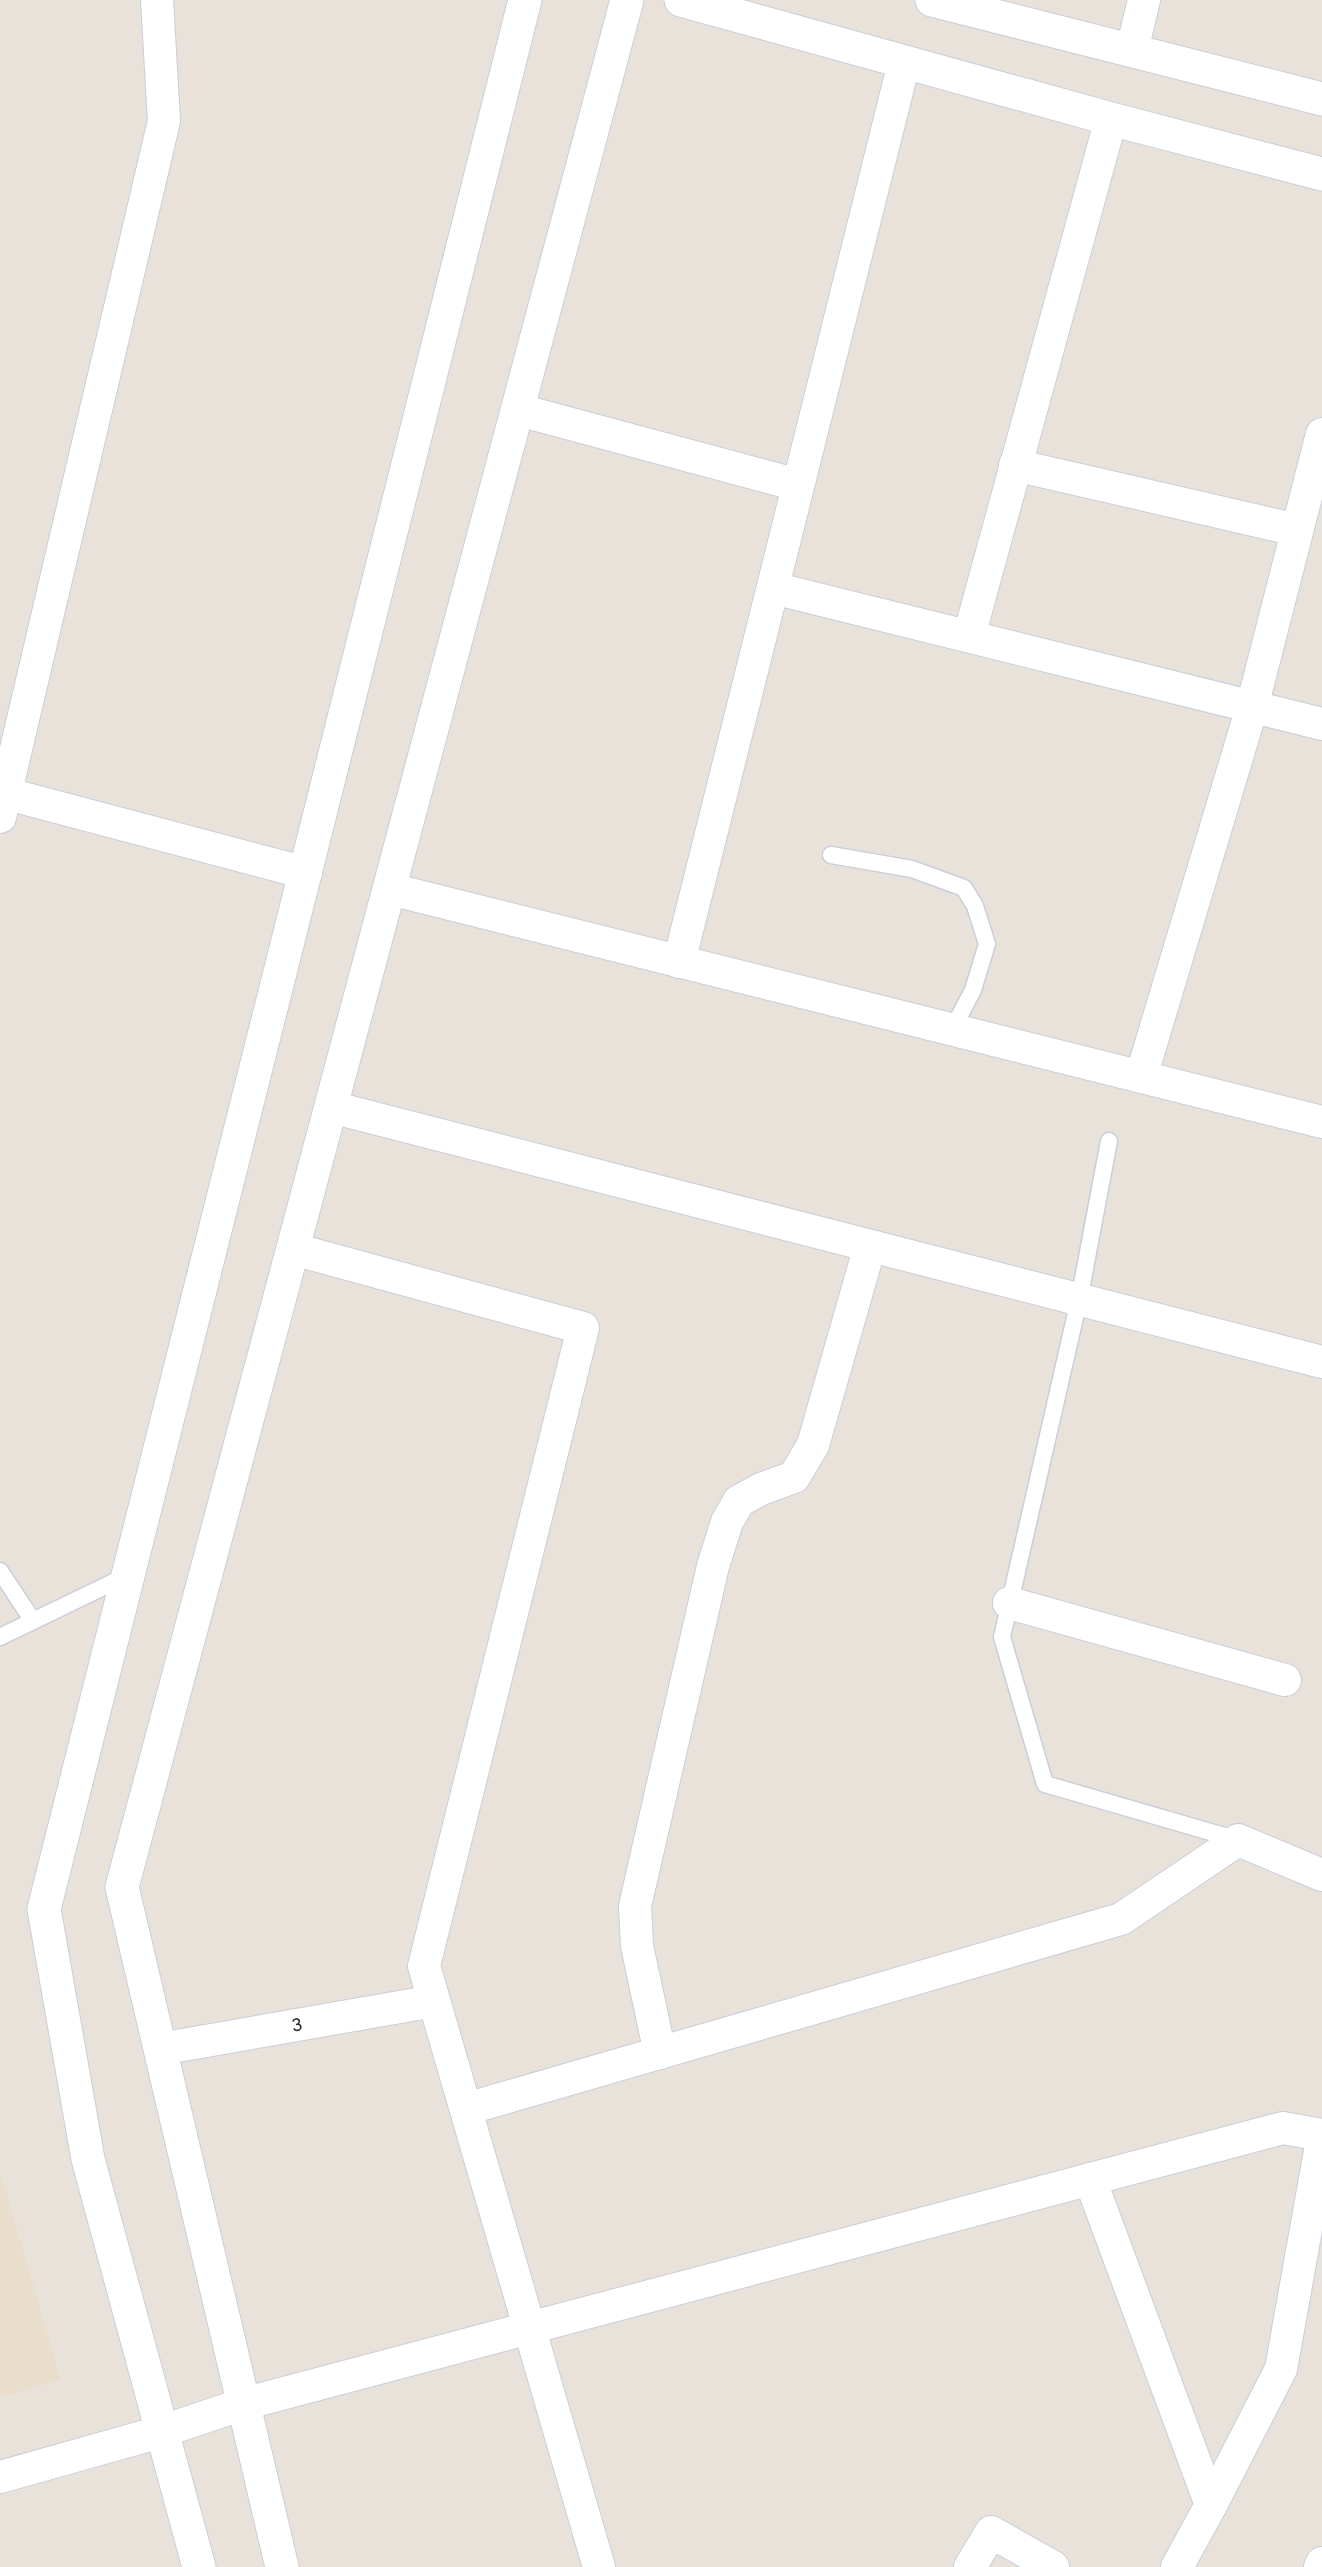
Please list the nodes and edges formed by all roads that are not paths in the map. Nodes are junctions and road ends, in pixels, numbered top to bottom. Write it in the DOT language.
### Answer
graph roads {
  1 [pos="157,0"];
  2 [pos="525,0"];
  3 [pos="627,0"];
  4 [pos="681,0"];
  5 [pos="932,0"];
  6 [pos="1144,0"];
  7 [pos="1132,50"];
  8 [pos="904,63"];
  9 [pos="1322,99"];
  10 [pos="1110,119"];
  11 [pos="1322,174"];
  12 [pos="519,410"];
  13 [pos="1322,434"];
  14 [pos="1015,465"];
  15 [pos="798,485"];
  16 [pos="1297,530"];
  17 [pos="773,588"];
  18 [pos="969,636"];
  19 [pos="1252,707"];
  20 [pos="1322,724"];
  21 [pos="2,801"];
  22 [pos="831,855"];
  23 [pos="306,873"];
  24 [pos="390,889"];
  25 [pos="679,962"];
  26 [pos="952,1030"];
  27 [pos="1141,1077"];
  28 [pos="331,1107"];
  29 [pos="1322,1122"];
  30 [pos="1109,1141"];
  31 [pos="870,1246"];
  32 [pos="293,1249"];
  33 [pos="1079,1300"];
  34 [pos="1322,1362"];
  35 [pos="0,1571"];
  36 [pos="129,1574"];
  37 [pos="1009,1603"];
  38 [pos="33,1621"];
  39 [pos="0,1637"];
  40 [pos="1285,1680"];
  41 [pos="1238,1840"];
  42 [pos="1322,1875"];
  43 [pos="434,2001"];
  44 [pos="160,2049"];
  45 [pos="660,2053"];
  46 [pos="466,2109"];
  47 [pos="1322,2138"];
  48 [pos="1090,2179"];
  49 [pos="531,2328"];
  50 [pos="243,2404"];
  51 [pos="160,2432"];
  52 [pos="0,2476"];
  53 [pos="1211,2505"];
  54 [pos="199,2567"];
  55 [pos="282,2567"];
  56 [pos="599,2567"];
  57 [pos="970,2567"];
  58 [pos="1053,2567"];
  59 [pos="1177,2567"];
  1 -- 21 [label="street"];
  2 -- 23 [label="street"];
  3 -- 12 [label="street"];
  4 -- 8 [label="street"];
  5 -- 7 [label="street"];
  6 -- 7 [label="street"];
  7 -- 9 [label="street"];
  8 -- 10 [label="street"];
  8 -- 15 [label="street"];
  10 -- 11 [label="street"];
  10 -- 14 [label="street"];
  12 -- 15 [label="street"];
  12 -- 24 [label="street"];
  13 -- 16 [label="street"];
  14 -- 16 [label="street"];
  14 -- 18 [label="street"];
  15 -- 17 [label="street"];
  16 -- 19 [label="street"];
  17 -- 18 [label="street"];
  17 -- 25 [label="street"];
  18 -- 19 [label="street"];
  19 -- 20 [label="street"];
  19 -- 27 [label="street"];
  21 -- 23 [label="street"];
  22 -- 26 [label="lane"];
  23 -- 36 [label="street"];
  24 -- 25 [label="street"];
  24 -- 28 [label="street"];
  25 -- 26 [label="street"];
  26 -- 27 [label="street"];
  27 -- 29 [label="street"];
  28 -- 31 [label="street"];
  28 -- 32 [label="street"];
  30 -- 33 [label="lane"];
  31 -- 33 [label="street"];
  31 -- 45 [label="street"];
  32 -- 43 [label="street"];
  32 -- 44 [label="street"];
  33 -- 34 [label="street"];
  33 -- 37 [label="lane"];
  35 -- 38 [label="lane"];
  36 -- 38 [label="lane"];
  36 -- 51 [label="street"];
  37 -- 40 [label="street"];
  37 -- 41 [label="lane"];
  38 -- 39 [label="lane"];
  41 -- 42 [label="street"];
  41 -- 45 [label="street"];
  43 -- 44 [label="street, 3"];
  43 -- 46 [label="street"];
  44 -- 50 [label="street"];
  45 -- 46 [label="street"];
  46 -- 49 [label="street"];
  47 -- 48 [label="street"];
  47 -- 53 [label="street"];
  48 -- 49 [label="street"];
  48 -- 53 [label="street"];
  49 -- 50 [label="street"];
  49 -- 56 [label="street"];
  50 -- 51 [label="street"];
  50 -- 55 [label="street"];
  51 -- 52 [label="street"];
  51 -- 54 [label="street"];
  53 -- 59 [label="street"];
  57 -- 58 [label="street"];
}
